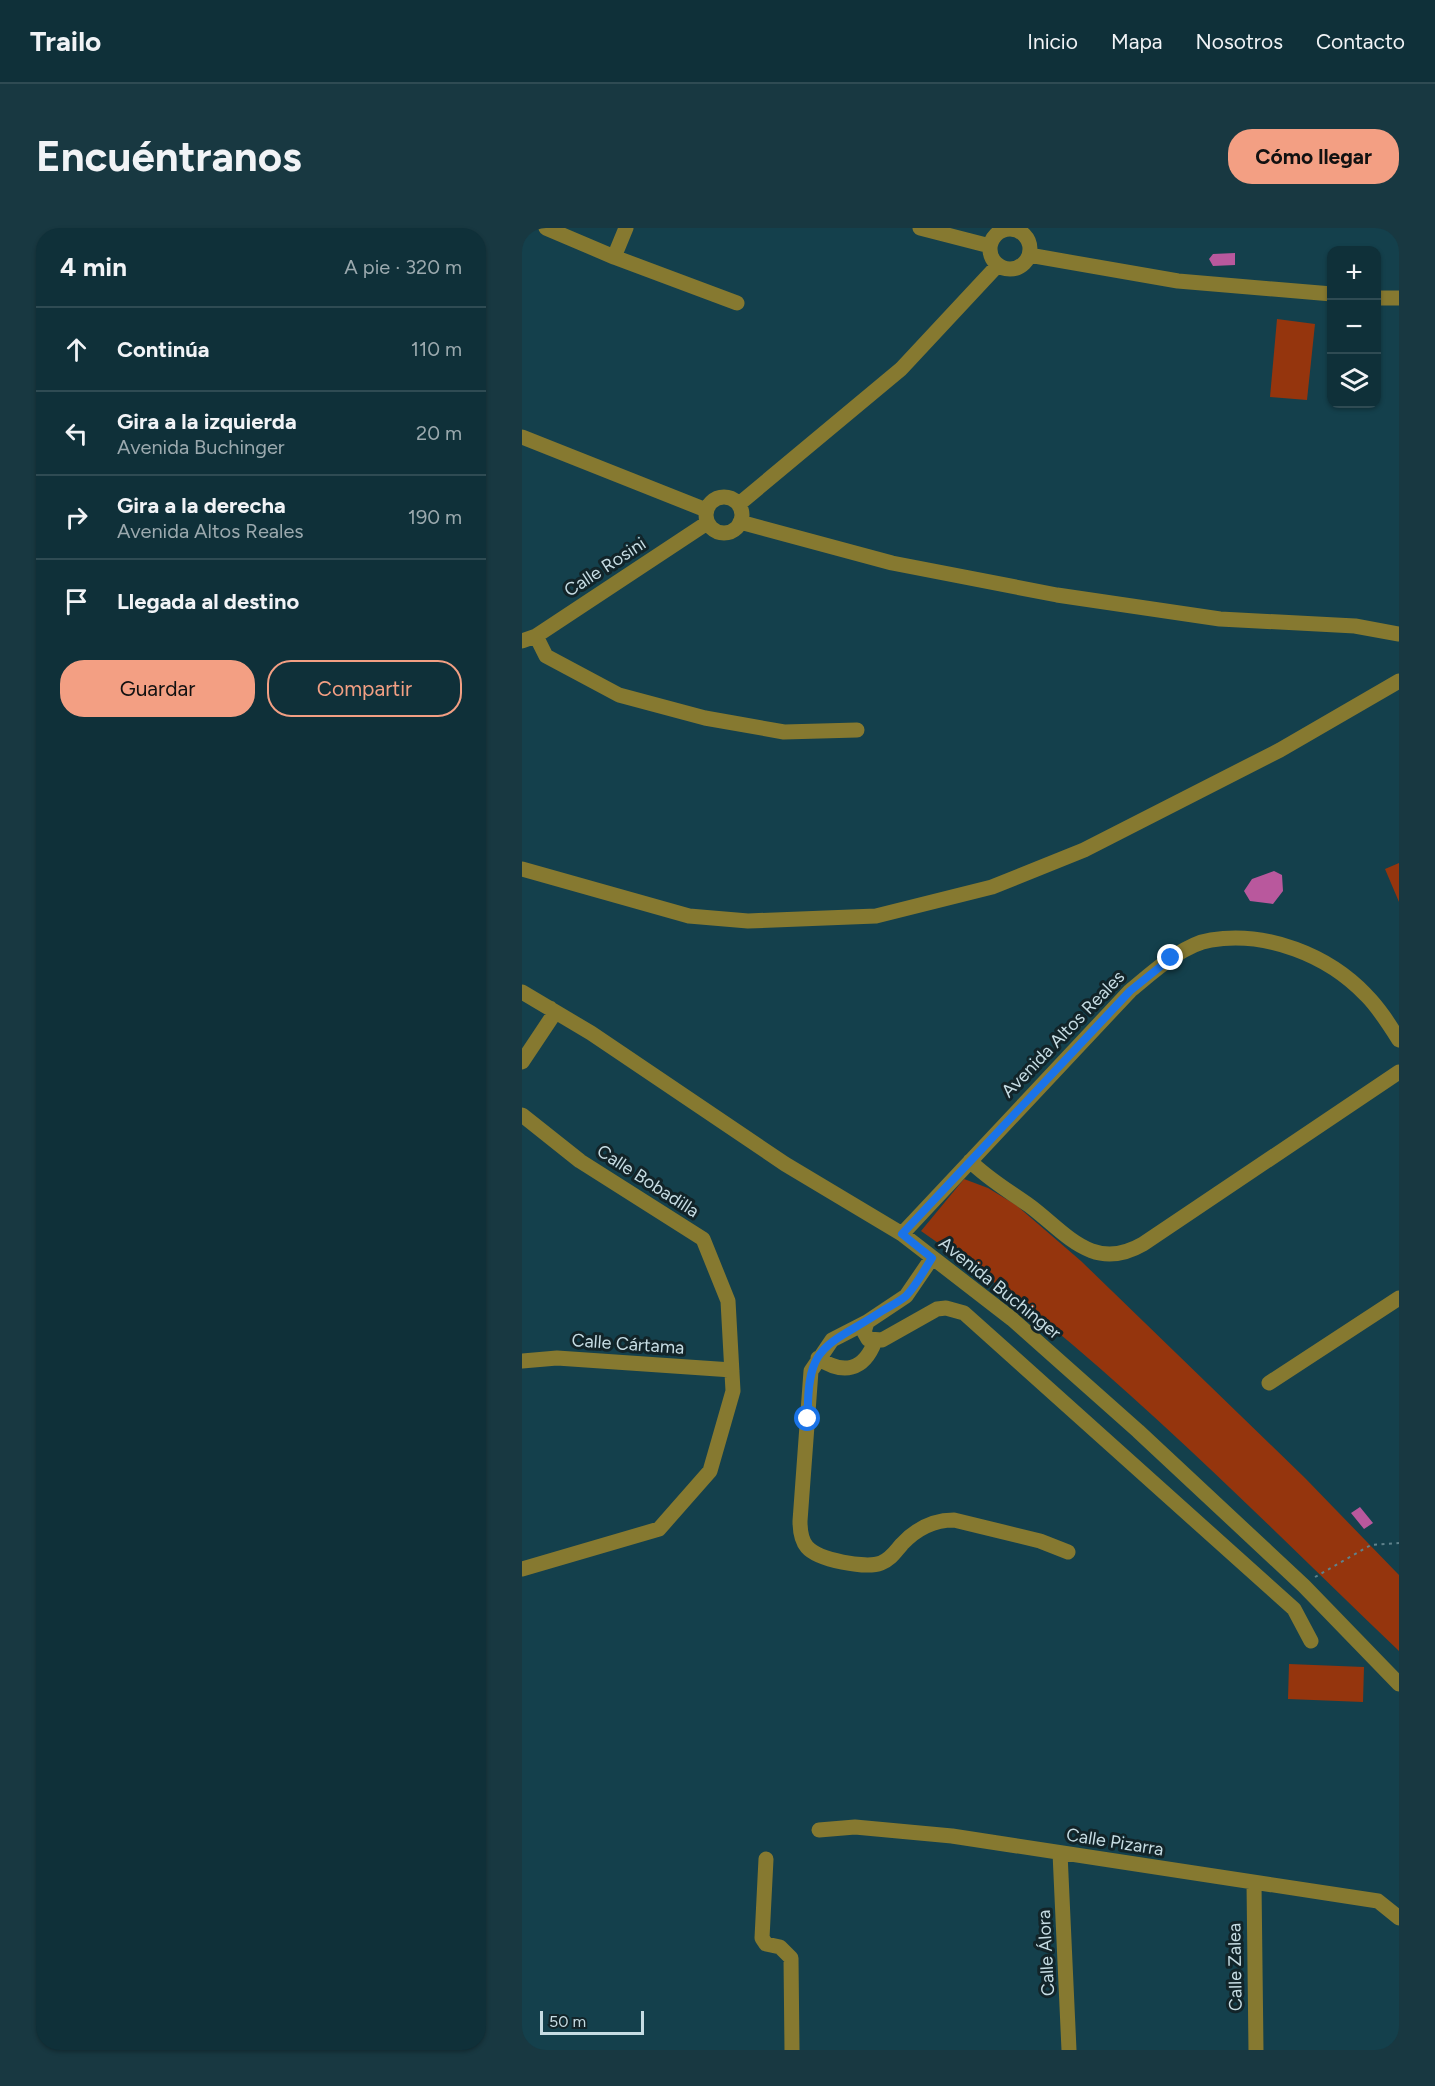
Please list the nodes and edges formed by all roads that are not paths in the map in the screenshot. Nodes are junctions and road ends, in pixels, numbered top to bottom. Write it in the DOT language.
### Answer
graph roads {
  1 [pos="546,228"];
  2 [pos="626,228"];
  3 [pos="920,228"];
  4 [pos="1025,231"];
  5 [pos="990,246"];
  6 [pos="1029,255"];
  7 [pos="614,257"];
  8 [pos="998,265"];
  9 [pos="1327,294"];
  10 [pos="1381,298"];
  11 [pos="1399,298"];
  12 [pos="737,303"];
  13 [pos="522,437"];
  14 [pos="739,504"];
  15 [pos="706,517"];
  16 [pos="740,522"];
  17 [pos="1399,634"];
  18 [pos="529,639"];
  19 [pos="1399,681"];
  20 [pos="857,730"];
  21 [pos="522,869"];
  22 [pos="522,992"];
  23 [pos="550,1008"];
  24 [pos="1399,1040"];
  25 [pos="522,1062"];
  26 [pos="1399,1072"];
  27 [pos="522,1115"];
  28 [pos="970,1161"];
  29 [pos="902,1234"];
  30 [pos="932,1258"];
  31 [pos="1399,1298"];
  32 [pos="867,1322"];
  33 [pos="875,1341"];
  34 [pos="818,1358"];
  35 [pos="522,1361"];
  36 [pos="732,1370"];
  37 [pos="1269,1383"];
  38 [pos="1068,1552"];
  39 [pos="522,1569"];
  40 [pos="1311,1641"];
  41 [pos="1399,1684"];
  42 [pos="819,1830"];
  43 [pos="1060,1853"];
  44 [pos="766,1859"];
  45 [pos="1254,1882"];
  46 [pos="1399,1918"];
  47 [pos="792,2050"];
  48 [pos="1070,2050"];
  49 [pos="1256,2050"];
  1 -- 7 [label="street"];
  2 -- 7 [label="street"];
  3 -- 5 [label="street"];
  4 -- 5 [label="street"];
  4 -- 6 [label="street"];
  5 -- 8 [label="street"];
  6 -- 8 [label="street"];
  6 -- 9 [label="street"];
  7 -- 12 [label="street"];
  8 -- 14 [label="street"];
  10 -- 11 [label="street"];
  13 -- 15 [label="street"];
  14 -- 15 [label="street"];
  14 -- 16 [label="street"];
  15 -- 16 [label="street"];
  15 -- 18 [label="street, Calle Rosini"];
  16 -- 17 [label="street"];
  18 -- 20 [label="street"];
  19 -- 21 [label="street"];
  22 -- 23 [label="street, Avenida Buchinger"];
  23 -- 25 [label="street"];
  23 -- 29 [label="street, Avenida Buchinger"];
  24 -- 28 [label="street, Avenida Altos Reales"];
  26 -- 28 [label="street"];
  27 -- 36 [label="street, Calle Bobadilla"];
  28 -- 29 [label="street, Avenida Altos Reales"];
  29 -- 30 [label="street, Avenida Buchinger"];
  30 -- 32 [label="street"];
  30 -- 41 [label="street, Avenida Buchinger"];
  31 -- 37 [label="street"];
  32 -- 33 [label="street"];
  32 -- 34 [label="street"];
  33 -- 34 [label="street"];
  33 -- 40 [label="street"];
  34 -- 38 [label="street"];
  35 -- 36 [label="street, Calle Cártama"];
  36 -- 39 [label="street, Calle Bobadilla"];
  42 -- 43 [label="street, Calle Pizarra"];
  43 -- 45 [label="street, Calle Pizarra"];
  43 -- 48 [label="street, Calle Álora"];
  44 -- 47 [label="street"];
  45 -- 46 [label="street, Calle Pizarra"];
  45 -- 49 [label="street, Calle Zalea"];
}
